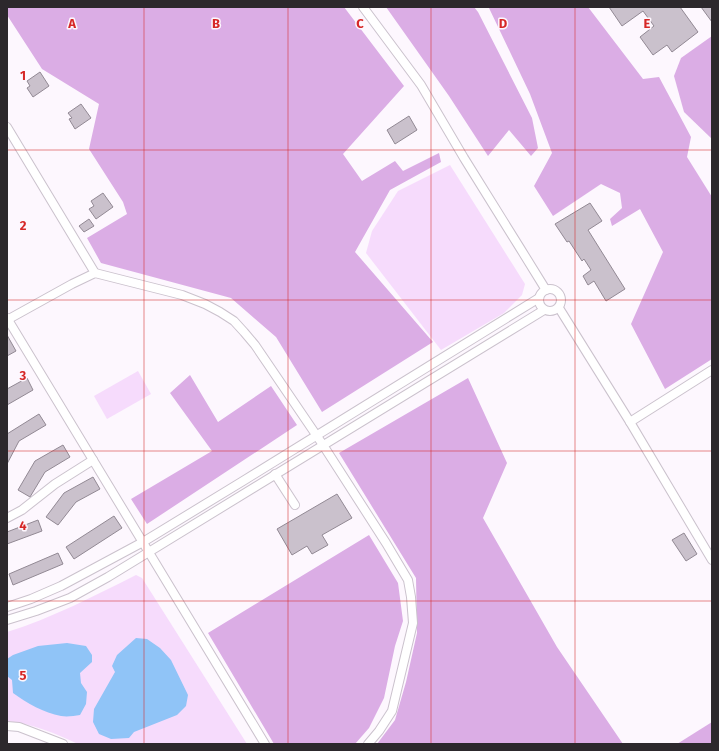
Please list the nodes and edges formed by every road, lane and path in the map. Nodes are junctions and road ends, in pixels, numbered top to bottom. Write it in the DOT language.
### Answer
graph roads {
  1 [pos="363,7"];
  2 [pos="7,127"];
  3 [pos="95,273"];
  4 [pos="546,290"];
  5 [pos="539,298"];
  6 [pos="558,308"];
  7 [pos="544,310"];
  8 [pos="7,319"];
  9 [pos="712,370"];
  10 [pos="630,422"];
  11 [pos="317,435"];
  12 [pos="324,445"];
  13 [pos="93,460"];
  14 [pos="275,474"];
  15 [pos="295,505"];
  16 [pos="7,518"];
  17 [pos="143,542"];
  18 [pos="149,552"];
  19 [pos="712,560"];
  20 [pos="7,607"];
  21 [pos="7,620"];
  22 [pos="7,726"];
  23 [pos="64,744"];
  24 [pos="265,744"];
  25 [pos="368,744"];
  1 -- 4 [label="street"];
  2 -- 3 [label="street"];
  3 -- 8 [label="street"];
  3 -- 11 [label="street"];
  4 -- 5 [label="street"];
  4 -- 6 [label="street"];
  5 -- 7 [label="street"];
  5 -- 11 [label="street"];
  6 -- 7 [label="street"];
  6 -- 10 [label="street"];
  7 -- 12 [label="street"];
  8 -- 13 [label="street"];
  9 -- 10 [label="street"];
  10 -- 19 [label="street"];
  11 -- 12 [label="street"];
  11 -- 17 [label="street"];
  12 -- 14 [label="street"];
  12 -- 25 [label="street"];
  13 -- 16 [label="street"];
  13 -- 17 [label="street"];
  14 -- 15 [label="street"];
  14 -- 18 [label="street"];
  17 -- 18 [label="street"];
  17 -- 20 [label="street"];
  18 -- 21 [label="street"];
  18 -- 24 [label="street"];
  22 -- 23 [label="street"];
}
